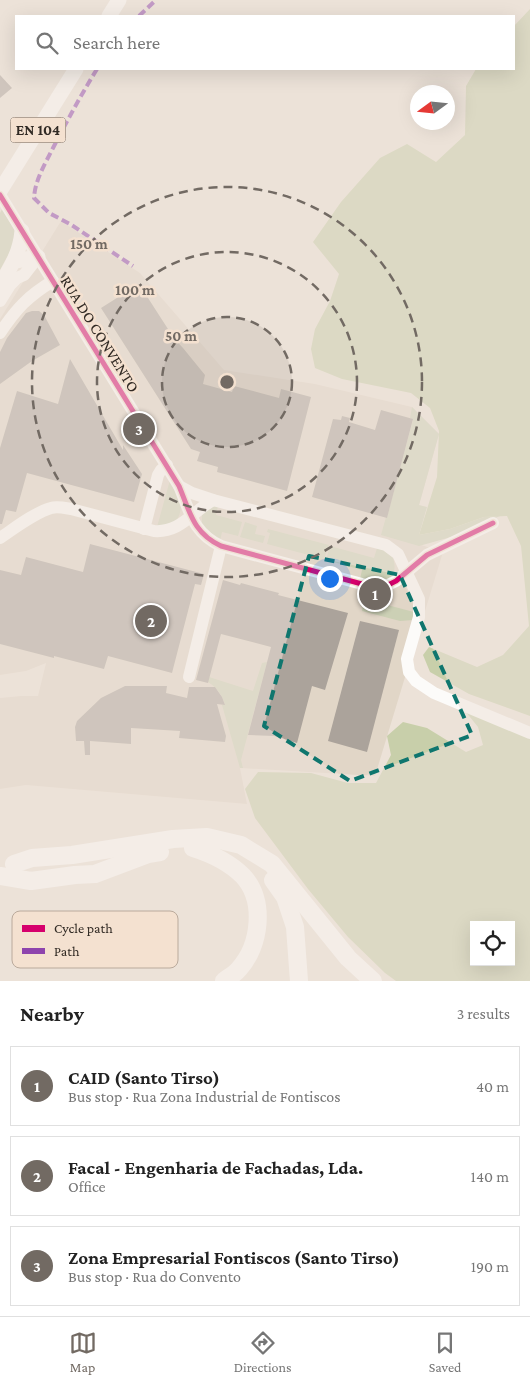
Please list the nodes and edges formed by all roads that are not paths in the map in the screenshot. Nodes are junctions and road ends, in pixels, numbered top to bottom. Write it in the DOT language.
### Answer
graph roads {
  1 [pos="119,0"];
  2 [pos="110,15"];
  3 [pos="75,70"];
  4 [pos="0,191"];
  5 [pos="0,195"];
  6 [pos="22,231"];
  7 [pos="38,257"];
  8 [pos="15,261"];
  9 [pos="24,275"];
  10 [pos="53,281"];
  11 [pos="0,285"];
  12 [pos="0,301"];
  13 [pos="0,333"];
  14 [pos="167,466"];
  15 [pos="179,486"];
  16 [pos="213,500"];
  17 [pos="192,517"];
  18 [pos="492,523"];
  19 [pos="144,529"];
  20 [pos="0,538"];
  21 [pos="221,546"];
  22 [pos="407,571"];
  23 [pos="189,677"];
  24 [pos="530,733"];
  25 [pos="193,848"];
  26 [pos="7,870"];
  27 [pos="293,889"];
  28 [pos="224,981"];
  29 [pos="299,981"];
  30 [pos="306,981"];
  31 [pos="373,981"];
  1 -- 2 [label="main road"];
  3 -- 4 [label="main road, EN 104"];
  5 -- 6 [label="street, RUA DO CONVENTO"];
  6 -- 7 [label="street, RUA DO CONVENTO"];
  6 -- 8 [label="main road"];
  7 -- 8 [label="main road"];
  7 -- 9 [label="street"];
  7 -- 10 [label="street, RUA DO CONVENTO"];
  8 -- 11 [label="main road"];
  9 -- 10 [label="street"];
  9 -- 12 [label="street"];
  10 -- 13 [label="street"];
  10 -- 14 [label="street, RUA DO CONVENTO"];
  14 -- 15 [label="street, RUA DO CONVENTO"];
  14 -- 19 [label="street"];
  15 -- 16 [label="street"];
  15 -- 17 [label="street, RUA DO CONVENTO"];
  16 -- 17 [label="street"];
  16 -- 22 [label="street"];
  17 -- 19 [label="street"];
  17 -- 21 [label="street, RUA DO CONVENTO"];
  18 -- 22 [label="street, RUA DO CONVENTO"];
  19 -- 20 [label="street"];
  21 -- 22 [label="street, RUA DO CONVENTO"];
  21 -- 23 [label="street"];
  22 -- 24 [label="street"];
  25 -- 26 [label="highway"];
  25 -- 28 [label="highway"];
  25 -- 29 [label="highway"];
  26 -- 27 [label="highway"];
  27 -- 30 [label="highway"];
  27 -- 31 [label="highway"];
}
